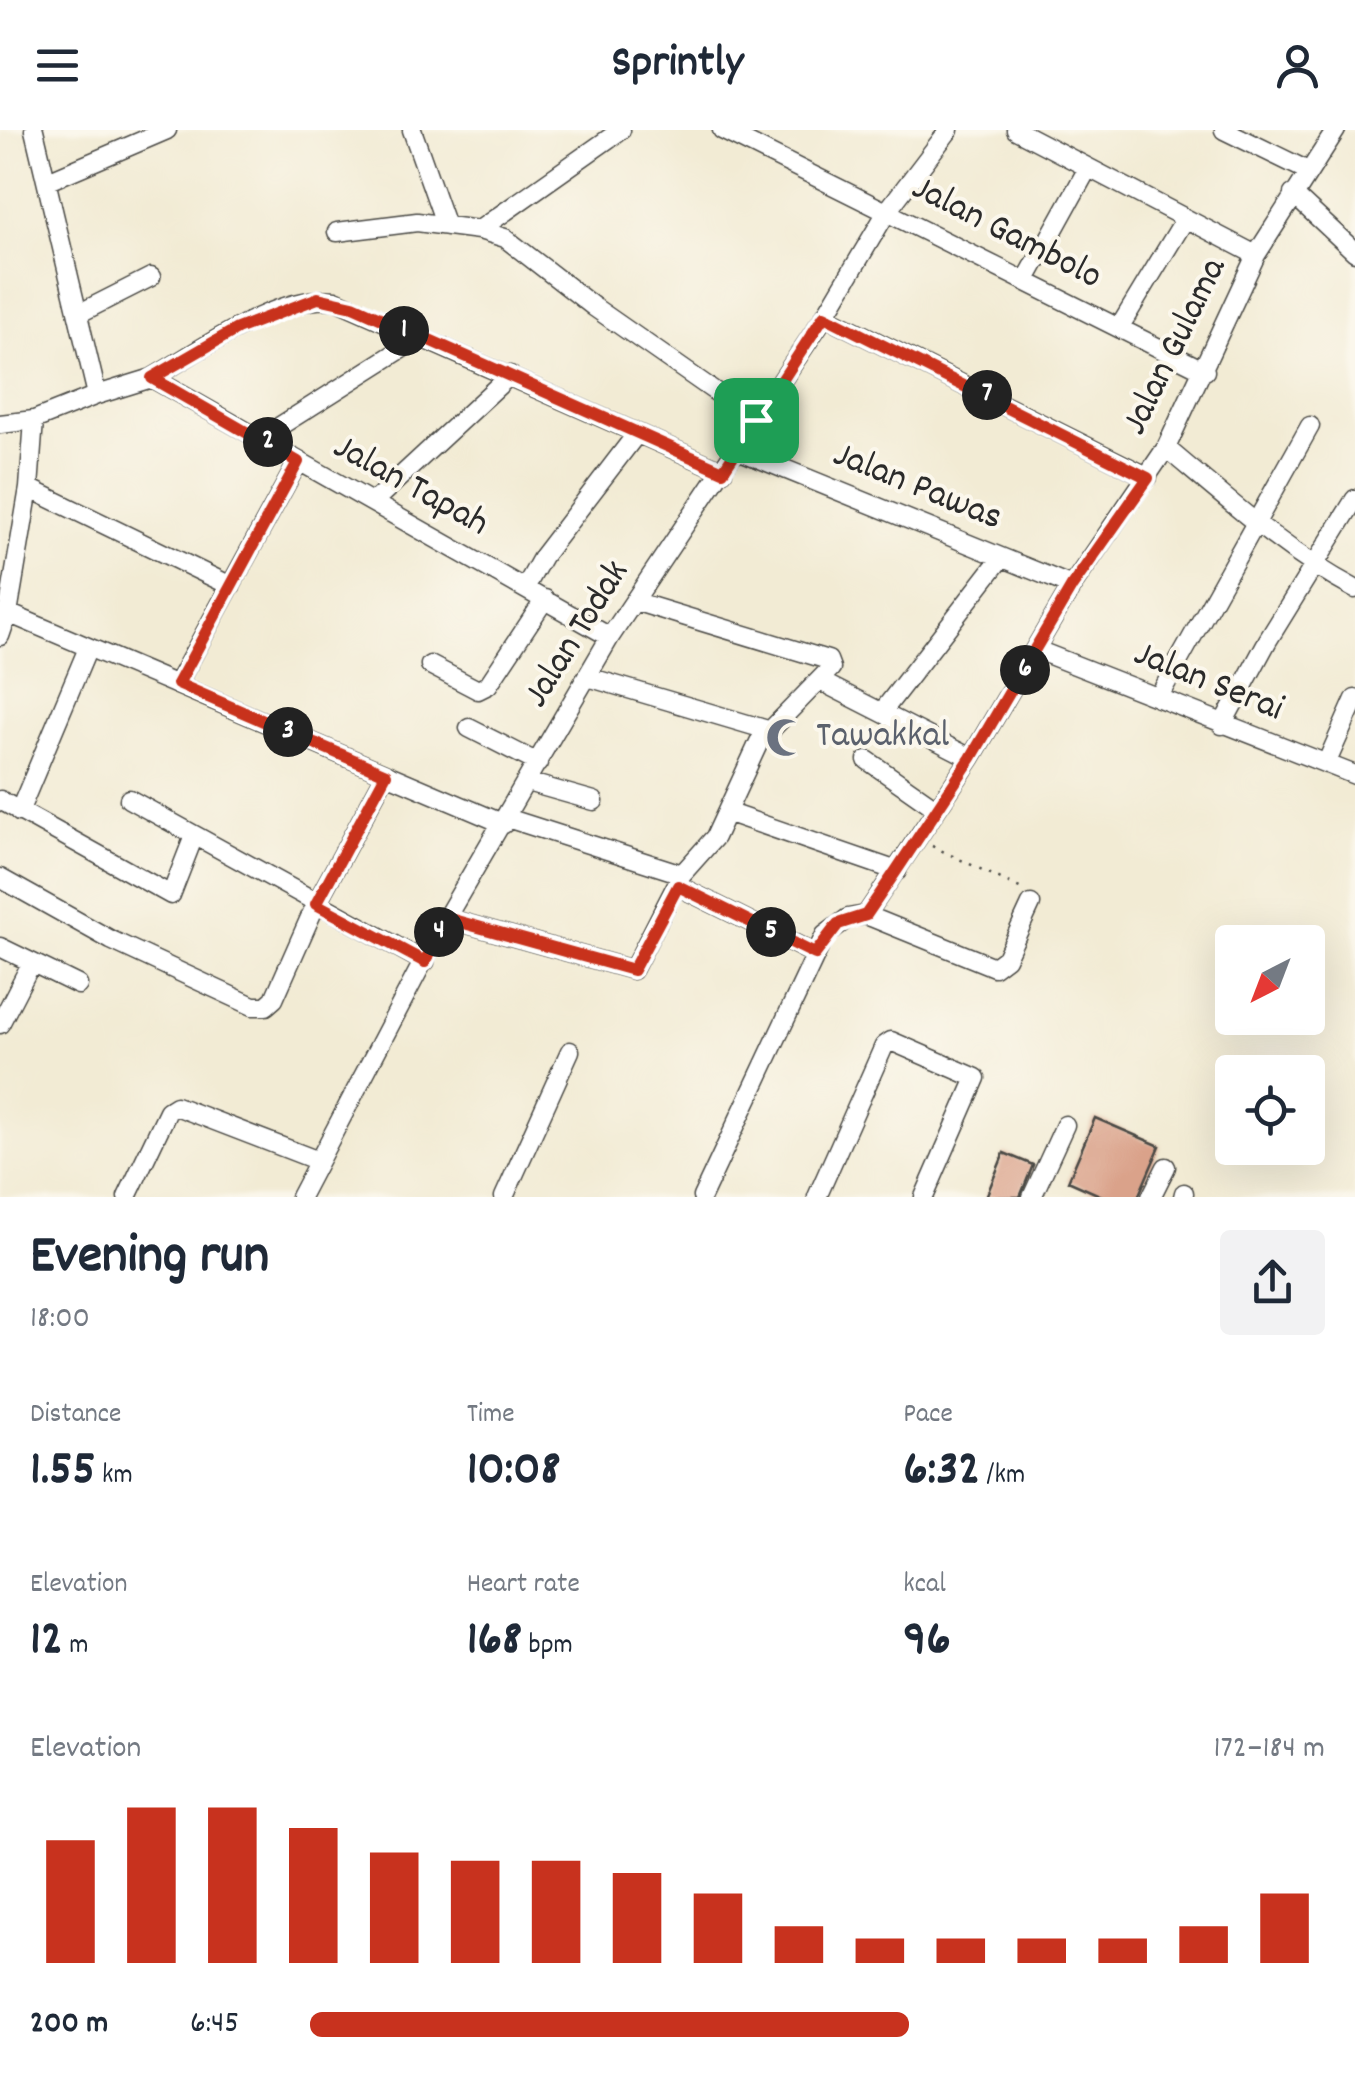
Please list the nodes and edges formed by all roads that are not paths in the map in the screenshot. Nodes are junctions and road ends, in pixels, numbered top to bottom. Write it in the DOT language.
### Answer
graph roads {
  1 [pos="34,130"];
  2 [pos="167,130"];
  3 [pos="412,130"];
  4 [pos="621,130"];
  5 [pos="722,130"];
  6 [pos="949,130"];
  7 [pos="1016,130"];
  8 [pos="1224,130"];
  9 [pos="1336,130"];
  10 [pos="1088,168"];
  11 [pos="1306,170"];
  12 [pos="48,182"];
  13 [pos="1293,194"];
  14 [pos="888,210"];
  15 [pos="1185,219"];
  16 [pos="446,226"];
  17 [pos="479,230"];
  18 [pos="338,232"];
  19 [pos="1355,252"];
  20 [pos="1256,255"];
  21 [pos="150,277"];
  22 [pos="1026,280"];
  23 [pos="80,313"];
  24 [pos="824,316"];
  25 [pos="1120,328"];
  26 [pos="419,338"];
  27 [pos="1205,372"];
  28 [pos="510,374"];
  29 [pos="152,378"];
  30 [pos="98,395"];
  31 [pos="34,420"];
  32 [pos="756,420"];
  33 [pos="0,424"];
  34 [pos="1310,426"];
  35 [pos="636,436"];
  36 [pos="261,438"];
  37 [pos="1166,448"];
  38 [pos="738,450"];
  39 [pos="298,462"];
  40 [pos="723,471"];
  41 [pos="1148,478"];
  42 [pos="29,488"];
  43 [pos="1355,499"];
  44 [pos="373,502"];
  45 [pos="1254,524"];
  46 [pos="8,557"];
  47 [pos="1001,558"];
  48 [pos="1312,566"];
  49 [pos="231,586"];
  50 [pos="1072,586"];
  51 [pos="525,588"];
  52 [pos="1355,588"];
  53 [pos="546,598"];
  54 [pos="636,602"];
  55 [pos="8,613"];
  56 [pos="0,636"];
  57 [pos="610,636"];
  58 [pos="88,648"];
  59 [pos="1037,650"];
  60 [pos="430,666"];
  61 [pos="588,677"];
  62 [pos="822,682"];
  63 [pos="178,684"];
  64 [pos="1158,698"];
  65 [pos="1355,699"];
  66 [pos="882,712"];
  67 [pos="1222,725"];
  68 [pos="468,728"];
  69 [pos="771,730"];
  70 [pos="971,758"];
  71 [pos="866,760"];
  72 [pos="538,763"];
  73 [pos="1326,764"];
  74 [pos="386,774"];
  75 [pos="1355,776"];
  76 [pos="528,782"];
  77 [pos="129,799"];
  78 [pos="0,800"];
  79 [pos="594,801"];
  80 [pos="937,809"];
  81 [pos="19,812"];
  82 [pos="728,813"];
  83 [pos="505,821"];
  84 [pos="194,836"];
  85 [pos="896,871"];
  86 [pos="0,878"];
  87 [pos="680,880"];
  88 [pos="316,904"];
  89 [pos="1030,904"];
  90 [pos="866,915"];
  91 [pos="446,918"];
  92 [pos="0,947"];
  93 [pos="815,954"];
  94 [pos="425,962"];
  95 [pos="31,964"];
  96 [pos="78,985"];
  97 [pos="0,1024"];
  98 [pos="570,1051"];
  99 [pos="1065,1125"];
  100 [pos="316,1160"];
  101 [pos="1166,1168"];
  102 [pos="127,1197"];
  103 [pos="300,1197"];
  104 [pos="504,1197"];
  105 [pos="702,1197"];
  106 [pos="817,1197"];
  107 [pos="924,1197"];
  108 [pos="1032,1197"];
  109 [pos="1152,1197"];
  1 -- 12 [label="street"];
  2 -- 12 [label="street"];
  3 -- 16 [label="street"];
  4 -- 17 [label="street"];
  5 -- 14 [label="street, Jalan Gambolo"];
  6 -- 14 [label="street, Jalan Todak"];
  7 -- 10 [label="street"];
  8 -- 11 [label="street"];
  9 -- 11 [label="street, Jalan Gulama"];
  10 -- 15 [label="street"];
  10 -- 22 [label="street"];
  11 -- 13 [label="street, Jalan Gulama"];
  12 -- 23 [label="street"];
  13 -- 19 [label="street"];
  13 -- 20 [label="street, Jalan Gulama"];
  14 -- 22 [label="street, Jalan Gambolo"];
  14 -- 24 [label="street, Jalan Todak"];
  15 -- 20 [label="street"];
  15 -- 25 [label="street"];
  16 -- 17 [label="street"];
  16 -- 18 [label="street"];
  17 -- 32 [label="street"];
  20 -- 27 [label="street, Jalan Gulama"];
  21 -- 23 [label="street"];
  22 -- 25 [label="street, Jalan Gambolo"];
  23 -- 30 [label="street"];
  24 -- 32 [label="street, Jalan Todak"];
  24 -- 41 [label="street"];
  25 -- 27 [label="street, Jalan Gambolo"];
  26 -- 28 [label="street"];
  26 -- 29 [label="street"];
  26 -- 36 [label="street"];
  27 -- 37 [label="street, Jalan Gulama"];
  28 -- 35 [label="street"];
  28 -- 44 [label="street"];
  29 -- 30 [label="street"];
  29 -- 36 [label="street, Jalan Tapah"];
  30 -- 31 [label="street"];
  31 -- 33 [label="street"];
  31 -- 42 [label="street"];
  32 -- 38 [label="street, Jalan Todak"];
  34 -- 45 [label="street"];
  35 -- 40 [label="street"];
  35 -- 51 [label="street"];
  36 -- 39 [label="street, Jalan Tapah"];
  37 -- 41 [label="street, Jalan Gulama"];
  37 -- 45 [label="street"];
  38 -- 40 [label="street, Jalan Todak"];
  38 -- 47 [label="street, Jalan Pawas"];
  39 -- 44 [label="street, Jalan Tapah"];
  39 -- 49 [label="street"];
  40 -- 54 [label="street, Jalan Todak"];
  41 -- 50 [label="street, Jalan Gulama"];
  42 -- 46 [label="street"];
  42 -- 49 [label="street"];
  43 -- 48 [label="street"];
  44 -- 51 [label="street, Jalan Tapah"];
  45 -- 48 [label="street"];
  45 -- 64 [label="street"];
  46 -- 55 [label="street"];
  47 -- 50 [label="street, Jalan Pawas"];
  47 -- 66 [label="street"];
  48 -- 52 [label="street"];
  48 -- 67 [label="street"];
  49 -- 63 [label="street"];
  50 -- 59 [label="street, Jalan Gulama"];
  51 -- 53 [label="street, Jalan Tapah"];
  53 -- 57 [label="street, Jalan Tapah"];
  53 -- 60 [label="street"];
  54 -- 57 [label="street, Jalan Todak"];
  54 -- 62 [label="street"];
  55 -- 56 [label="street"];
  55 -- 58 [label="street"];
  57 -- 61 [label="street, Jalan Todak"];
  58 -- 63 [label="street"];
  58 -- 81 [label="street"];
  59 -- 64 [label="street, Jalan Serai"];
  59 -- 70 [label="street, Jalan Gulama"];
  61 -- 69 [label="street"];
  61 -- 72 [label="street, Jalan Todak"];
  62 -- 66 [label="street"];
  62 -- 69 [label="street"];
  63 -- 74 [label="street"];
  64 -- 67 [label="street, Jalan Serai"];
  65 -- 73 [label="street"];
  66 -- 70 [label="street"];
  67 -- 73 [label="street, Jalan Serai"];
  68 -- 72 [label="street"];
  69 -- 82 [label="street"];
  70 -- 80 [label="street, Jalan Gulama"];
  71 -- 80 [label="street"];
  72 -- 76 [label="street, Jalan Todak"];
  73 -- 75 [label="street, Jalan Serai"];
  74 -- 83 [label="street"];
  74 -- 88 [label="street"];
  76 -- 79 [label="street"];
  76 -- 83 [label="street, Jalan Todak"];
  77 -- 84 [label="street"];
  78 -- 81 [label="street"];
  80 -- 85 [label="street, Jalan Gulama"];
  81 -- 84 [label="street"];
  82 -- 85 [label="street"];
  82 -- 87 [label="street"];
  83 -- 87 [label="street"];
  83 -- 91 [label="street, Jalan Todak"];
  84 -- 88 [label="street"];
  85 -- 90 [label="street, Jalan Gulama"];
  86 -- 88 [label="street"];
  87 -- 91 [label="street"];
  87 -- 93 [label="street"];
  88 -- 94 [label="street"];
  89 -- 90 [label="street"];
  90 -- 93 [label="street, Jalan Gulama"];
  91 -- 94 [label="street, Jalan Todak"];
  92 -- 95 [label="street"];
  93 -- 105 [label="street, Jalan Gulama"];
  94 -- 100 [label="street, Jalan Todak"];
  95 -- 96 [label="street"];
  95 -- 97 [label="street"];
  98 -- 104 [label="street"];
  99 -- 108 [label="street"];
  100 -- 102 [label="street"];
  100 -- 103 [label="street, Jalan Todak"];
  101 -- 109 [label="street"];
  106 -- 107 [label="street"];
}
